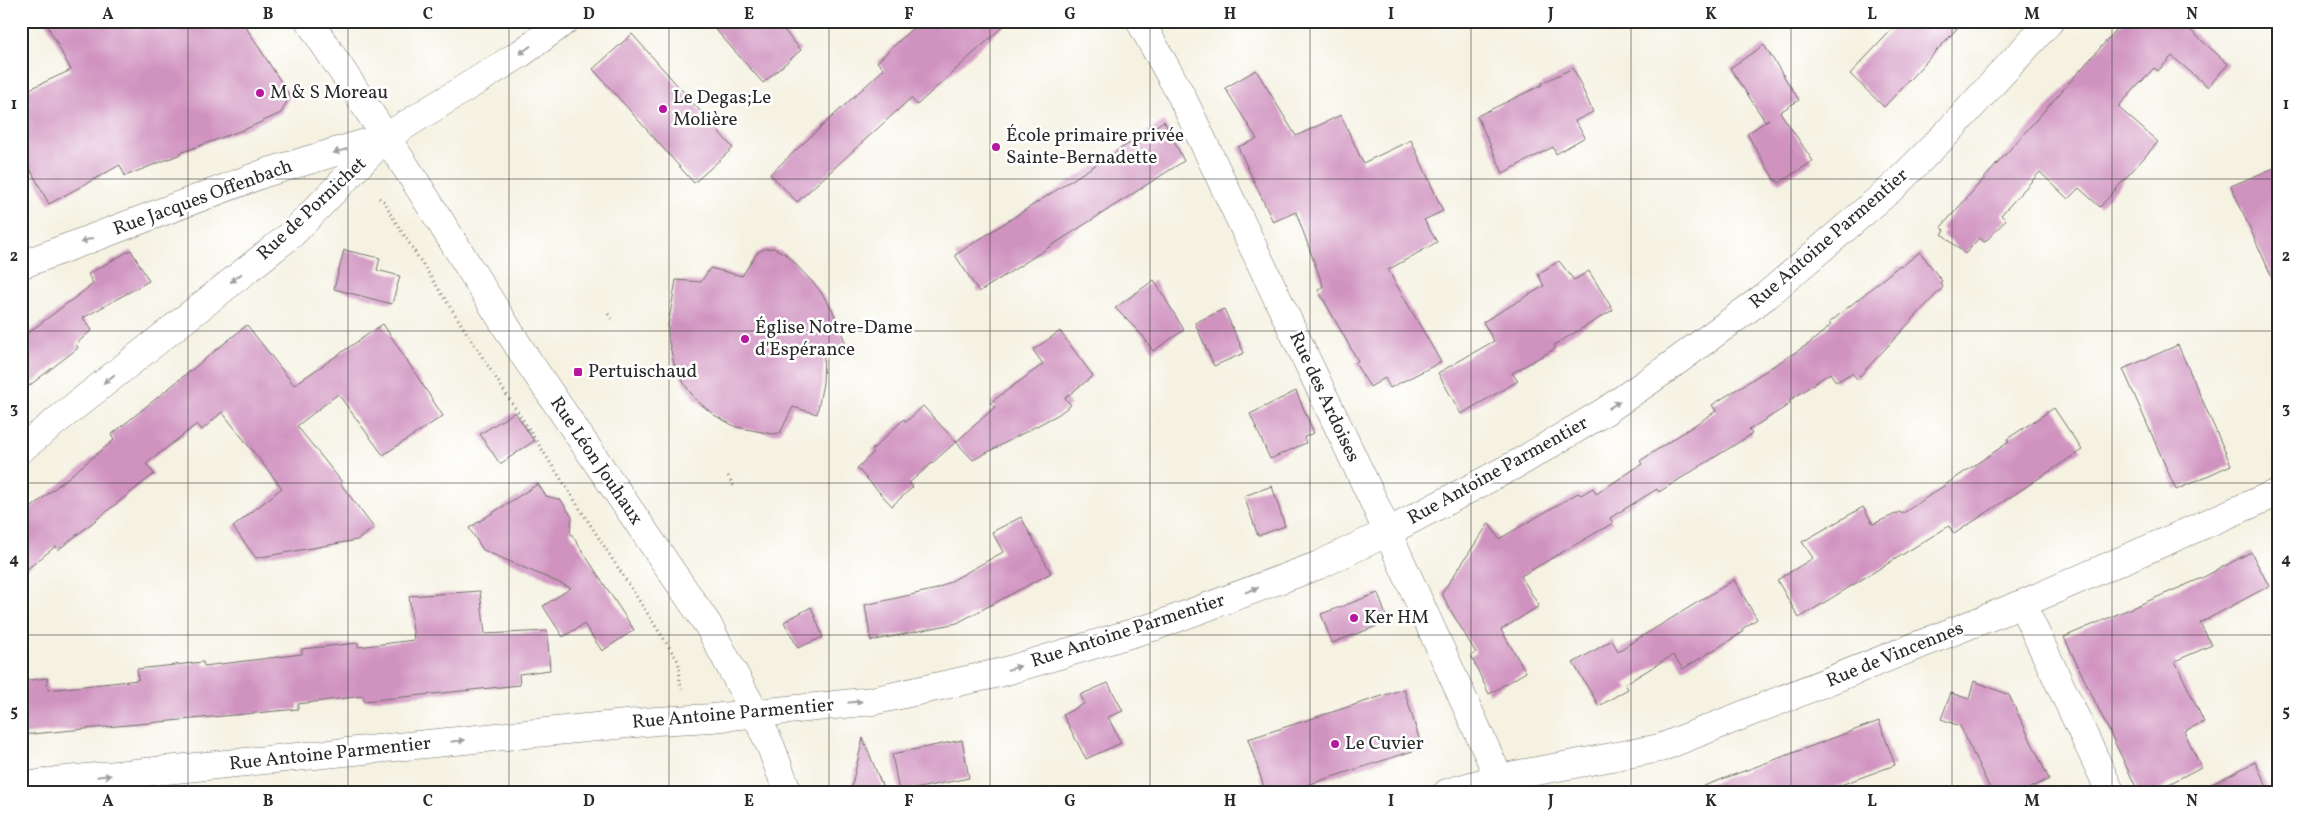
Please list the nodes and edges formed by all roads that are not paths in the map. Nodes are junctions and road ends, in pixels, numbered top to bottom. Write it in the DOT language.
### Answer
graph roads {
  1 [pos="309,21"];
  2 [pos="565,21"];
  3 [pos="1140,21"];
  4 [pos="2050,21"];
  5 [pos="386,138"];
  6 [pos="21,265"];
  7 [pos="21,449"];
  8 [pos="2279,492"];
  9 [pos="1388,532"];
  10 [pos="2022,604"];
  11 [pos="755,712"];
  12 [pos="1499,778"];
  13 [pos="21,787"];
  14 [pos="788,793"];
  15 [pos="1447,793"];
  16 [pos="2111,793"];
  1 -- 5 [label="street, Rue Léon Jouhaux"];
  2 -- 5 [label="street, Rue de Pornichet, one-way"];
  3 -- 9 [label="street, Rue des Ardoises"];
  9 -- 4 [label="street, Rue Antoine Parmentier, one-way"];
  5 -- 6 [label="street, Rue Jacques Offenbach, one-way"];
  5 -- 7 [label="street, Rue de Pornichet, one-way"];
  5 -- 11 [label="street, Rue Léon Jouhaux"];
  8 -- 10 [label="street, Rue de Vincennes"];
  11 -- 9 [label="street, Rue Antoine Parmentier, one-way"];
  9 -- 12 [label="street, Rue des Ardoises"];
  10 -- 12 [label="street, Rue de Vincennes"];
  10 -- 16 [label="street"];
  13 -- 11 [label="street, Rue Antoine Parmentier, one-way"];
  11 -- 14 [label="street, Rue Léon Jouhaux"];
  12 -- 15 [label="street, Rue de Vincennes"];
}
